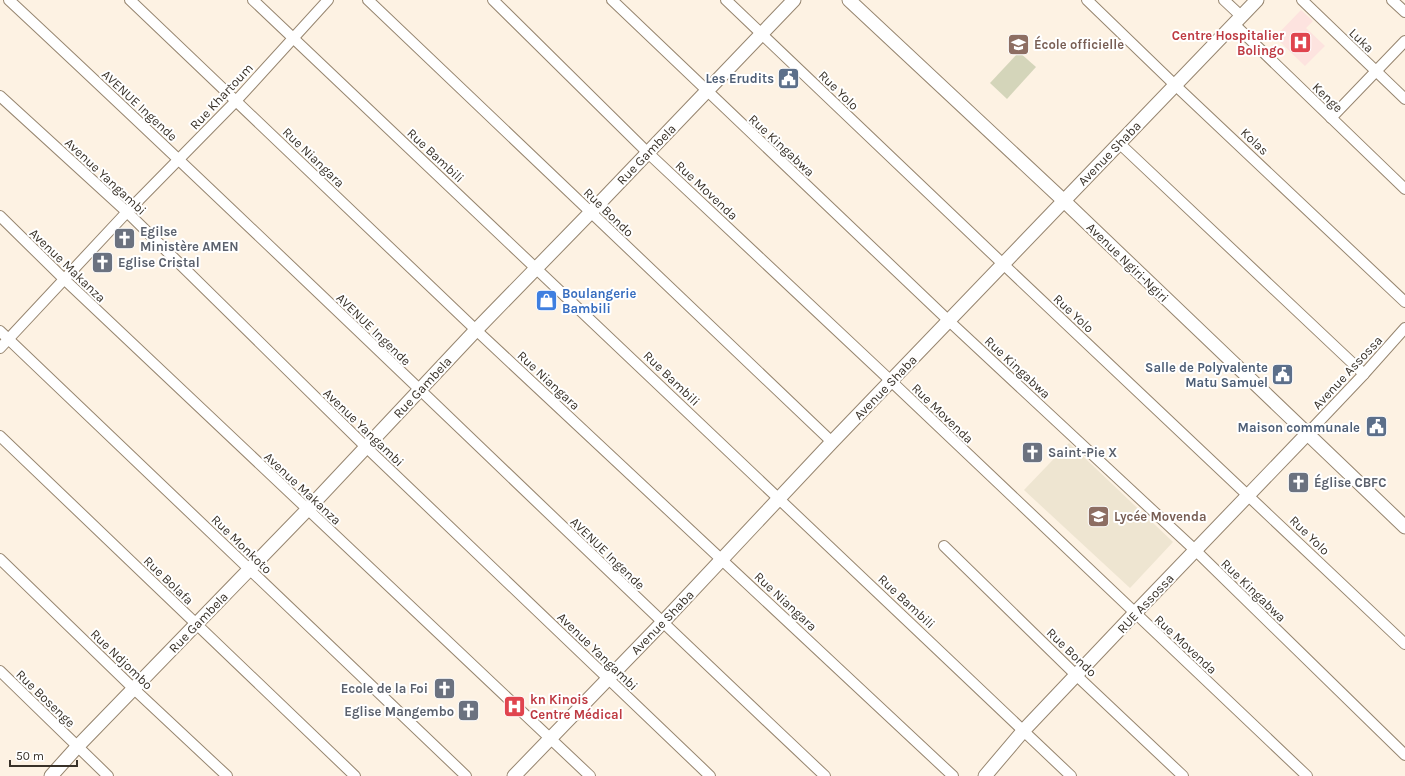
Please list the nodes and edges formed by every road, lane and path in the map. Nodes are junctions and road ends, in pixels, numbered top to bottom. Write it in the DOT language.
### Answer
graph roads {
  1 [pos="10,0"];
  2 [pos="130,0"];
  3 [pos="253,0"];
  4 [pos="328,0"];
  5 [pos="368,0"];
  6 [pos="493,0"];
  7 [pos="612,0"];
  8 [pos="726,0"];
  9 [pos="794,0"];
  10 [pos="849,0"];
  11 [pos="1087,0"];
  12 [pos="1224,0"];
  13 [pos="1257,0"];
  14 [pos="1302,0"];
  15 [pos="1392,0"];
  16 [pos="1405,12"];
  17 [pos="1238,20"];
  18 [pos="761,34"];
  19 [pos="293,38"];
  20 [pos="1405,41"];
  21 [pos="1376,72"];
  22 [pos="1175,85"];
  23 [pos="706,91"];
  24 [pos="0,96"];
  25 [pos="1405,99"];
  26 [pos="236,101"];
  27 [pos="1331,118"];
  28 [pos="1119,143"];
  29 [pos="648,152"];
  30 [pos="180,159"];
  31 [pos="1405,189"];
  32 [pos="1064,200"];
  33 [pos="127,212"];
  34 [pos="591,212"];
  35 [pos="0,216"];
  36 [pos="1003,264"];
  37 [pos="537,268"];
  38 [pos="65,280"];
  39 [pos="1405,302"];
  40 [pos="949,321"];
  41 [pos="1405,328"];
  42 [pos="476,330"];
  43 [pos="0,331"];
  44 [pos="9,339"];
  45 [pos="0,348"];
  46 [pos="1364,374"];
  47 [pos="891,381"];
  48 [pos="418,390"];
  49 [pos="1308,433"];
  50 [pos="0,436"];
  51 [pos="832,442"];
  52 [pos="366,447"];
  53 [pos="1248,495"];
  54 [pos="779,499"];
  55 [pos="307,510"];
  56 [pos="1405,527"];
  57 [pos="944,546"];
  58 [pos="1195,550"];
  59 [pos="0,559"];
  60 [pos="722,559"];
  61 [pos="249,569"];
  62 [pos="1134,613"];
  63 [pos="662,623"];
  64 [pos="196,624"];
  65 [pos="1405,644"];
  66 [pos="0,671"];
  67 [pos="1077,676"];
  68 [pos="608,679"];
  69 [pos="134,689"];
  70 [pos="1024,730"];
  71 [pos="550,738"];
  72 [pos="77,747"];
  73 [pos="1405,755"];
  74 [pos="51,776"];
  75 [pos="108,776"];
  76 [pos="227,776"];
  77 [pos="356,776"];
  78 [pos="466,776"];
  79 [pos="514,776"];
  80 [pos="590,776"];
  81 [pos="710,776"];
  82 [pos="825,776"];
  83 [pos="953,776"];
  84 [pos="985,776"];
  85 [pos="1071,776"];
  86 [pos="1183,776"];
  87 [pos="1307,776"];
  1 -- 30 [label="street, AVENUE Ingende"];
  2 -- 26 [label="street, Rue Niangara"];
  3 -- 19 [label="street, Rue Bambili"];
  4 -- 19 [label="street, Rue Khartoum"];
  5 -- 34 [label="street, Rue Bondo"];
  6 -- 29 [label="street, Rue Movenda"];
  7 -- 23 [label="street, Rue Kingabwa"];
  8 -- 18 [label="street, Rue Yolo"];
  9 -- 18 [label="street, Rue Gambela"];
  10 -- 32 [label="street, Avenue Ngiri-Ngiri"];
  11 -- 22 [label="street, Kolas"];
  12 -- 17 [label="street, Kenge"];
  13 -- 17 [label="street, Avenue Shaba"];
  14 -- 21 [label="street, Luka"];
  15 -- 16 [label="street"];
  17 -- 22 [label="street, Avenue Shaba"];
  17 -- 27 [label="street, Kenge"];
  18 -- 23 [label="street, Rue Gambela"];
  18 -- 36 [label="street, Rue Yolo"];
  19 -- 26 [label="street, Rue Khartoum"];
  19 -- 37 [label="street, Rue Bambili"];
  20 -- 21 [label="street"];
  21 -- 25 [label="street, Luka"];
  21 -- 27 [label="street"];
  22 -- 28 [label="street, Avenue Shaba"];
  22 -- 39 [label="street, Kolas"];
  23 -- 29 [label="street, Rue Gambela"];
  23 -- 40 [label="street, Rue Kingabwa"];
  24 -- 33 [label="street, Avenue Yangambi"];
  26 -- 30 [label="street, Rue Khartoum"];
  26 -- 42 [label="street, Rue Niangara"];
  27 -- 31 [label="street, Kenge"];
  28 -- 32 [label="street, Avenue Shaba"];
  28 -- 46 [label="street"];
  29 -- 34 [label="street, Rue Gambela"];
  29 -- 47 [label="street, Rue Movenda"];
  30 -- 33 [label="street, Rue Khartoum"];
  30 -- 48 [label="street, AVENUE Ingende"];
  32 -- 36 [label="street, Avenue Shaba"];
  32 -- 49 [label="street, Avenue Ngiri-Ngiri"];
  33 -- 38 [label="street, Rue Khartoum"];
  33 -- 52 [label="street, Avenue Yangambi"];
  34 -- 37 [label="street, Rue Gambela"];
  34 -- 51 [label="street, Rue Bondo"];
  35 -- 38 [label="street, Avenue Makanza"];
  36 -- 40 [label="street, Avenue Shaba"];
  36 -- 53 [label="street, Rue Yolo"];
  37 -- 42 [label="street, Rue Gambela"];
  37 -- 54 [label="street, Rue Bambili"];
  38 -- 44 [label="street, Rue Khartoum"];
  38 -- 55 [label="street, Avenue Makanza"];
  40 -- 47 [label="street, Avenue Shaba"];
  40 -- 58 [label="street, Rue Kingabwa"];
  41 -- 46 [label="street, Avenue Assossa"];
  42 -- 48 [label="street, Rue Gambela"];
  42 -- 60 [label="street, Rue Niangara"];
  43 -- 44 [label="street, Rue Monkoto"];
  44 -- 45 [label="street, Rue Khartoum"];
  44 -- 61 [label="street, Rue Monkoto"];
  46 -- 49 [label="street, Avenue Assossa"];
  47 -- 51 [label="street, Avenue Shaba"];
  47 -- 62 [label="street, Rue Movenda"];
  48 -- 52 [label="street, Rue Gambela"];
  48 -- 63 [label="street, AVENUE Ingende"];
  49 -- 53 [label="street, RUE Assossa"];
  49 -- 56 [label="street, Avenue Ngiri-Ngiri"];
  50 -- 64 [label="street, Rue Bolafa"];
  51 -- 54 [label="street, Avenue Shaba"];
  52 -- 55 [label="street, Rue Gambela"];
  52 -- 68 [label="street, Avenue Yangambi"];
  53 -- 58 [label="street, RUE Assossa"];
  53 -- 65 [label="street, Rue Yolo"];
  54 -- 60 [label="street, Avenue Shaba"];
  54 -- 70 [label="street, Rue Bambili"];
  55 -- 61 [label="street, Rue Gambela"];
  55 -- 71 [label="street, Avenue Makanza"];
  57 -- 67 [label="street, Rue Bondo"];
  58 -- 62 [label="street, RUE Assossa"];
  58 -- 73 [label="street, Rue Kingabwa"];
  59 -- 69 [label="street, Rue Ndjombo"];
  60 -- 63 [label="street, Avenue Shaba"];
  60 -- 83 [label="street, Rue Niangara"];
  61 -- 64 [label="street, Rue Gambela"];
  61 -- 78 [label="street, Rue Monkoto"];
  62 -- 67 [label="street, RUE Assossa"];
  62 -- 87 [label="street, Rue Movenda"];
  63 -- 68 [label="street, Avenue Shaba"];
  63 -- 82 [label="street, AVENUE Ingende"];
  64 -- 69 [label="street, Rue Gambela"];
  64 -- 77 [label="street, Rue Bolafa"];
  66 -- 72 [label="street, Rue Bosenge"];
  67 -- 70 [label="street, RUE Assossa"];
  67 -- 86 [label="street, Rue Bondo"];
  68 -- 71 [label="street, Avenue Shaba"];
  68 -- 81 [label="street, Avenue Yangambi"];
  69 -- 72 [label="street, Rue Gambela"];
  69 -- 76 [label="street, Rue Ndjombo"];
  70 -- 84 [label="street, RUE Assossa"];
  70 -- 85 [label="street, Rue Bambili"];
  71 -- 79 [label="street, Avenue Shaba"];
  71 -- 80 [label="street, Avenue Makanza"];
  72 -- 74 [label="street, Rue Gambela"];
  72 -- 75 [label="street, Rue Bosenge"];
}
